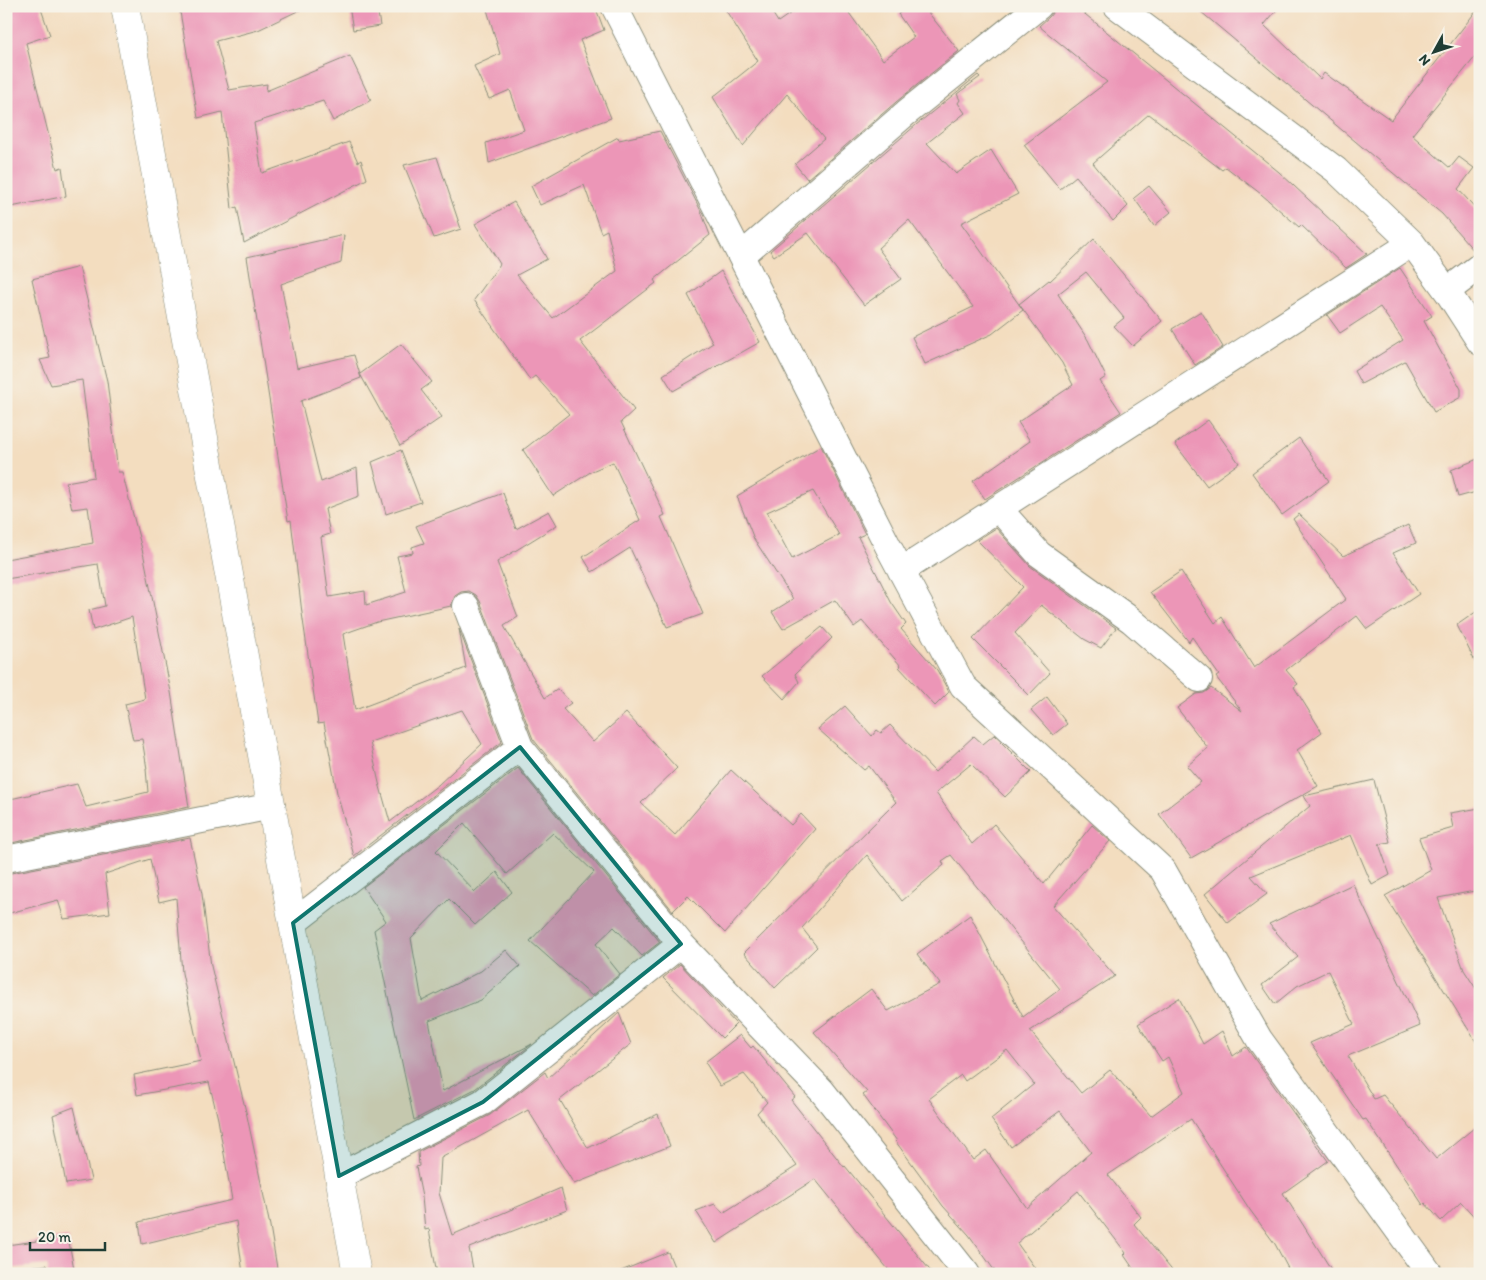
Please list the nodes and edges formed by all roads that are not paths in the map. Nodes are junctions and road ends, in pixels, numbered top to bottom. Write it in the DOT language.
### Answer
graph roads {
  1 [pos="126,6"];
  2 [pos="614,6"];
  3 [pos="1039,6"];
  4 [pos="1117,6"];
  5 [pos="1412,243"];
  6 [pos="741,256"];
  7 [pos="1480,266"];
  8 [pos="1448,291"];
  9 [pos="1480,342"];
  10 [pos="999,508"];
  11 [pos="902,571"];
  12 [pos="466,606"];
  13 [pos="1200,679"];
  14 [pos="520,748"];
  15 [pos="272,806"];
  16 [pos="6,859"];
  17 [pos="293,922"];
  18 [pos="681,944"];
  19 [pos="339,1176"];
  20 [pos="357,1274"];
  21 [pos="967,1274"];
  22 [pos="1430,1274"];
  1 -- 15 [label="main road"];
  2 -- 6 [label="street"];
  3 -- 6 [label="street"];
  4 -- 5 [label="street"];
  5 -- 8 [label="street"];
  5 -- 10 [label="street"];
  6 -- 11 [label="street"];
  7 -- 8 [label="street"];
  8 -- 9 [label="street"];
  10 -- 11 [label="street"];
  10 -- 13 [label="street"];
  11 -- 22 [label="street"];
  12 -- 14 [label="street"];
  14 -- 17 [label="street"];
  14 -- 18 [label="street"];
  15 -- 16 [label="street"];
  15 -- 17 [label="main road"];
  17 -- 19 [label="main road"];
  18 -- 19 [label="street"];
  18 -- 21 [label="street"];
  19 -- 20 [label="main road"];
}
